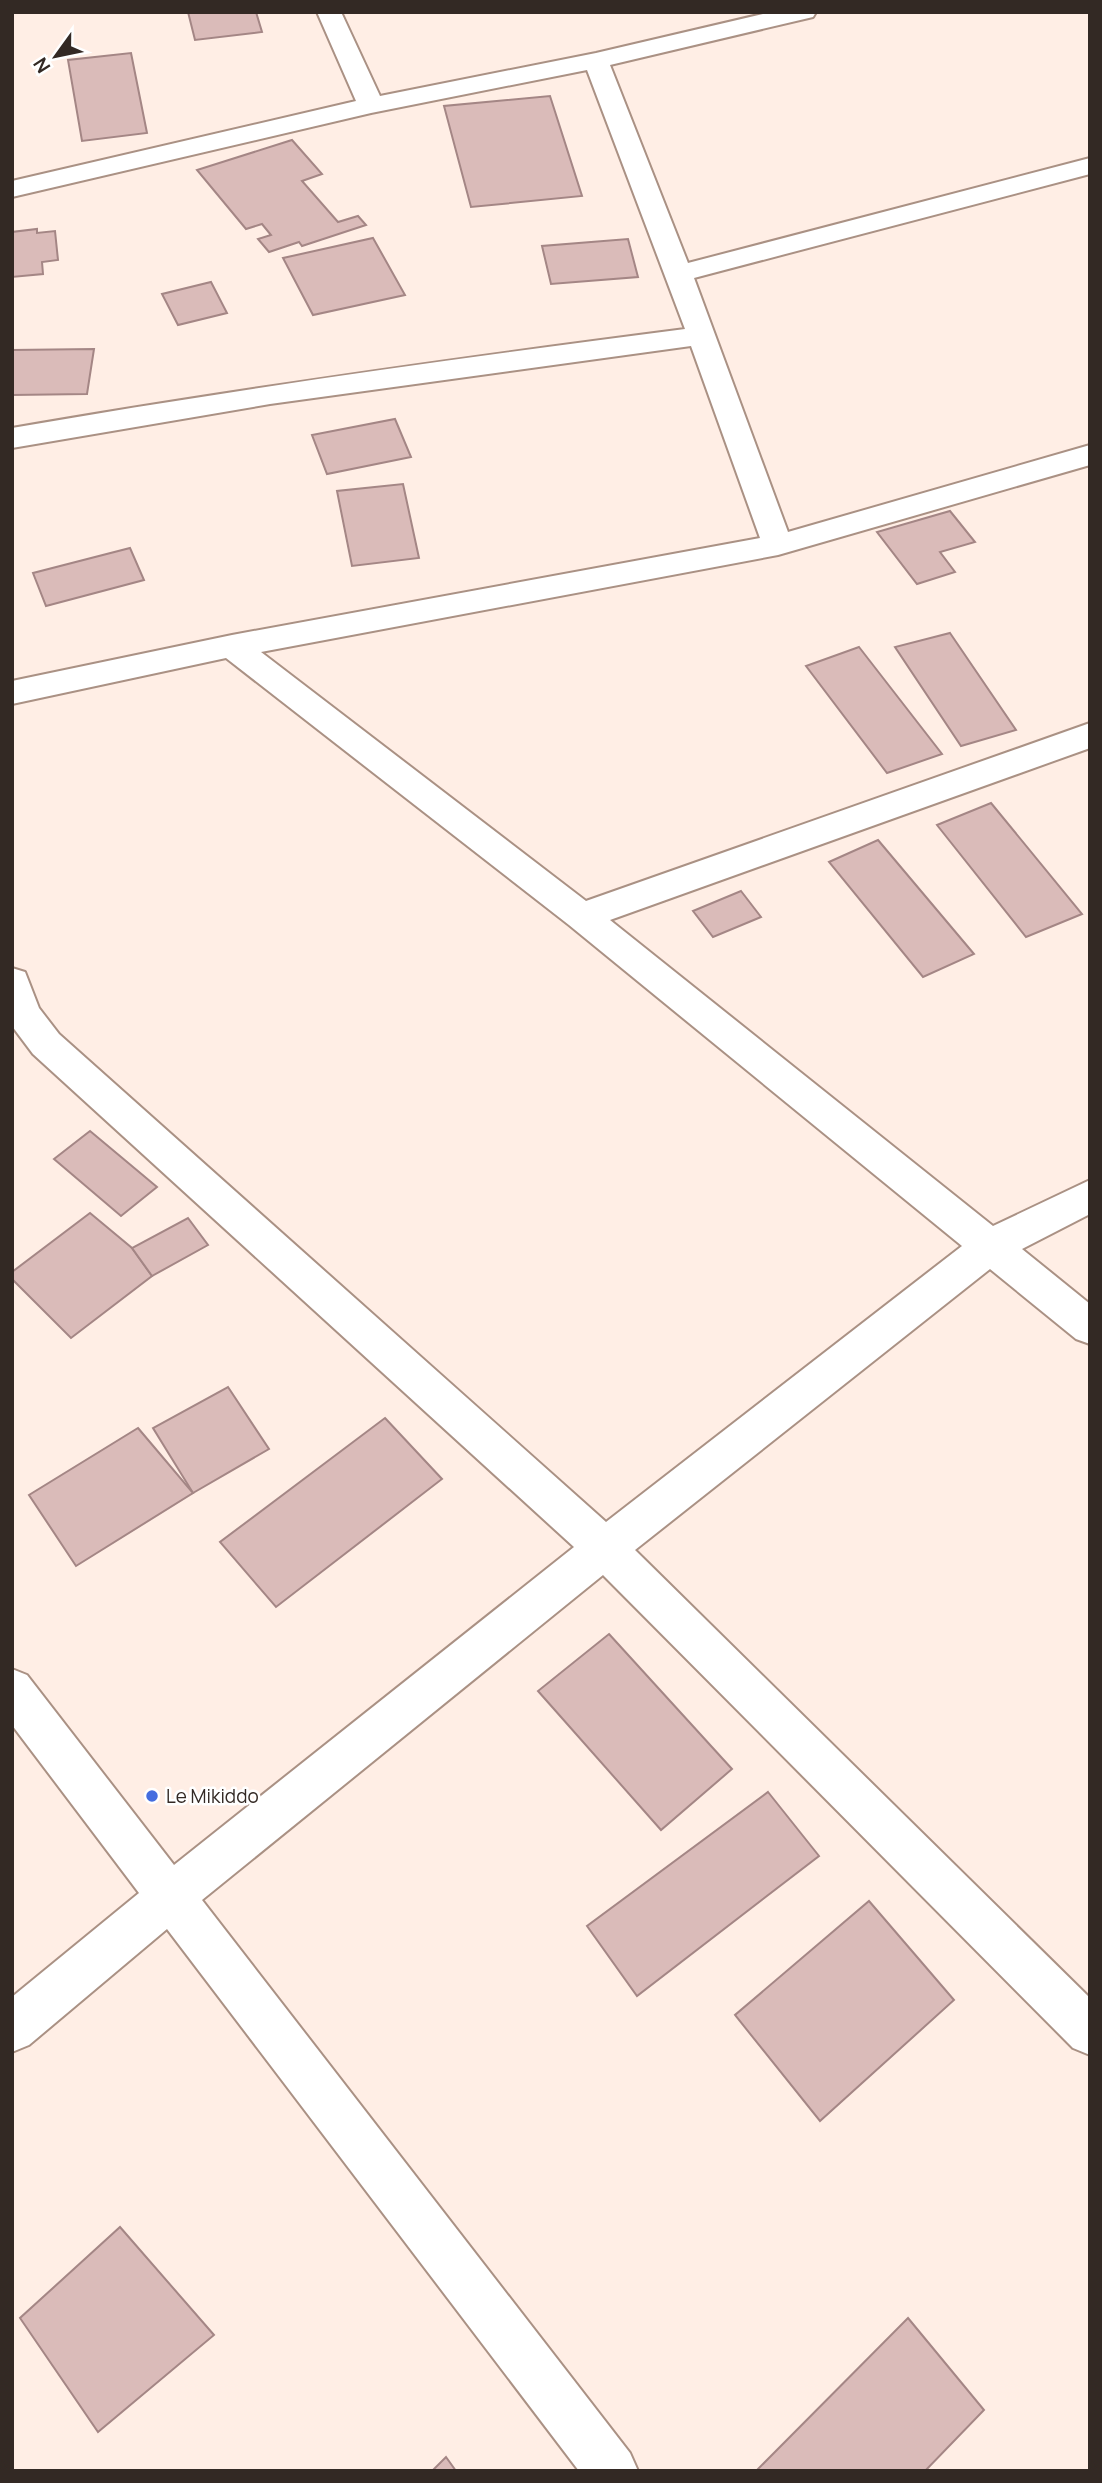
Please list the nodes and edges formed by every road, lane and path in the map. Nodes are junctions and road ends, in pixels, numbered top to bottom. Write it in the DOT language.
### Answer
graph roads {
  1 [pos="329,12"];
  2 [pos="804,12"];
  3 [pos="596,61"];
  4 [pos="372,105"];
  5 [pos="1090,166"];
  6 [pos="12,189"];
  7 [pos="678,274"];
  8 [pos="702,336"];
  9 [pos="12,438"];
  10 [pos="1090,455"];
  11 [pos="778,545"];
  12 [pos="232,646"];
  13 [pos="12,693"];
  14 [pos="1090,736"];
  15 [pos="581,916"];
  16 [pos="12,982"];
  17 [pos="1090,1196"];
  18 [pos="991,1246"];
  19 [pos="1090,1327"];
  20 [pos="605,1548"];
  21 [pos="12,1690"];
  22 [pos="170,1897"];
  23 [pos="12,2028"];
  24 [pos="1090,2031"];
  25 [pos="612,2471"];
  1 -- 4 [label="street"];
  2 -- 3 [label="street"];
  3 -- 4 [label="street"];
  3 -- 7 [label="street"];
  4 -- 6 [label="street"];
  5 -- 7 [label="street"];
  7 -- 8 [label="street"];
  8 -- 9 [label="street"];
  8 -- 11 [label="street"];
  10 -- 11 [label="street"];
  11 -- 12 [label="street"];
  12 -- 13 [label="street"];
  12 -- 15 [label="street"];
  14 -- 15 [label="street"];
  15 -- 18 [label="street"];
  16 -- 20 [label="street"];
  17 -- 18 [label="street"];
  18 -- 19 [label="street"];
  18 -- 20 [label="street"];
  20 -- 22 [label="street"];
  20 -- 24 [label="street"];
  21 -- 22 [label="street"];
  22 -- 23 [label="street"];
  22 -- 25 [label="street"];
}
